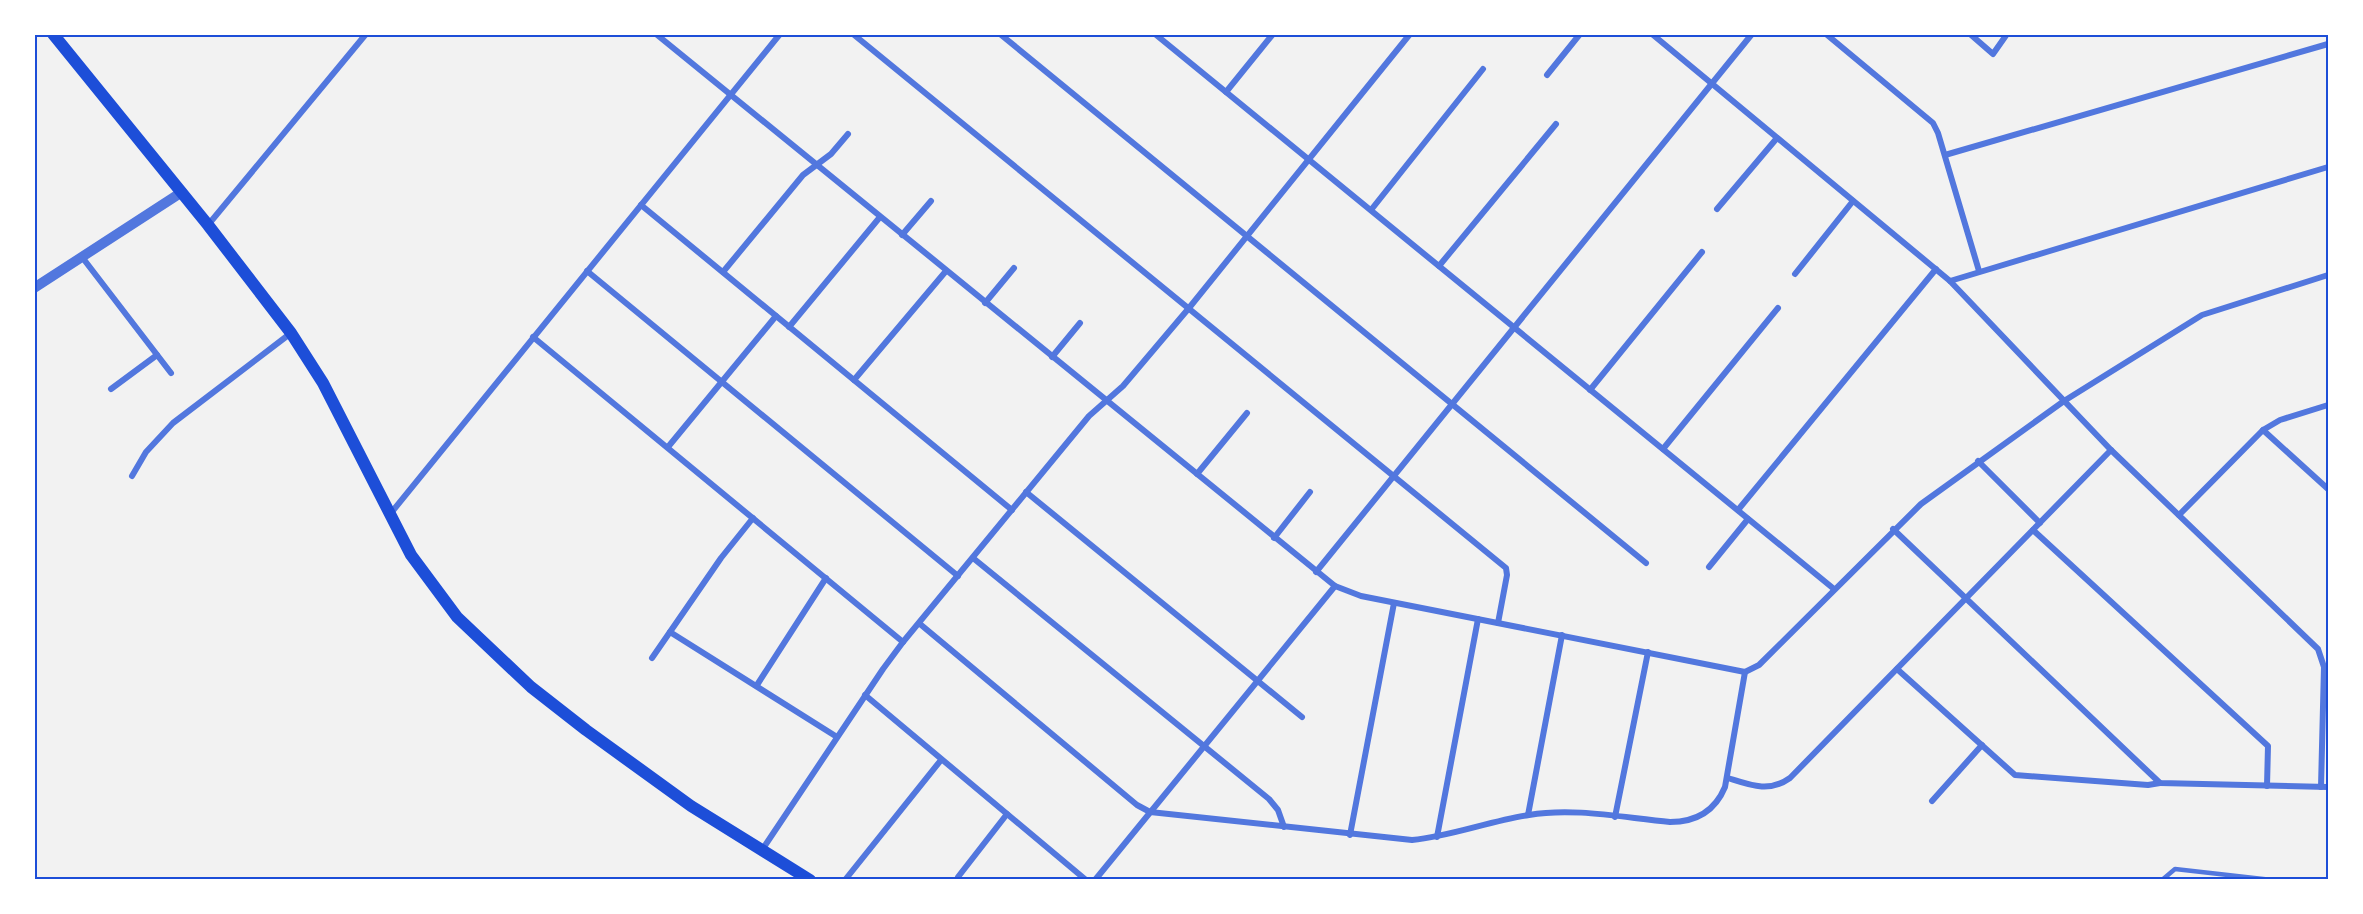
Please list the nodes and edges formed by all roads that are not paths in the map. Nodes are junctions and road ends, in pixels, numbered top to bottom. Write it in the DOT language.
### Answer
graph roads {
  1 [pos="53,34"];
  2 [pos="366,34"];
  3 [pos="656,34"];
  4 [pos="780,34"];
  5 [pos="853,34"];
  6 [pos="1000,34"];
  7 [pos="1155,34"];
  8 [pos="1273,34"];
  9 [pos="1410,34"];
  10 [pos="1580,34"];
  11 [pos="1652,34"];
  12 [pos="1752,34"];
  13 [pos="1826,34"];
  14 [pos="1970,34"];
  15 [pos="2007,34"];
  16 [pos="2328,44"];
  17 [pos="1483,69"];
  18 [pos="1547,75"];
  19 [pos="1712,84"];
  20 [pos="1226,92"];
  21 [pos="731,95"];
  22 [pos="1556,124"];
  23 [pos="848,134"];
  24 [pos="1777,138"];
  25 [pos="1945,155"];
  26 [pos="1309,161"];
  27 [pos="816,165"];
  28 [pos="2328,167"];
  29 [pos="182,192"];
  30 [pos="931,201"];
  31 [pos="1853,201"];
  32 [pos="641,205"];
  33 [pos="1717,209"];
  34 [pos="1371,210"];
  35 [pos="880,217"];
  36 [pos="208,225"];
  37 [pos="902,235"];
  38 [pos="1246,237"];
  39 [pos="1702,252"];
  40 [pos="82,257"];
  41 [pos="1439,266"];
  42 [pos="1014,268"];
  43 [pos="1936,269"];
  44 [pos="587,271"];
  45 [pos="946,271"];
  46 [pos="1979,271"];
  47 [pos="723,272"];
  48 [pos="1795,274"];
  49 [pos="2328,275"];
  50 [pos="1950,280"];
  51 [pos="34,288"];
  52 [pos="985,303"];
  53 [pos="1189,308"];
  54 [pos="1778,308"];
  55 [pos="777,316"];
  56 [pos="1080,323"];
  57 [pos="789,327"];
  58 [pos="1514,327"];
  59 [pos="291,333"];
  60 [pos="533,337"];
  61 [pos="157,355"];
  62 [pos="1052,357"];
  63 [pos="171,373"];
  64 [pos="854,380"];
  65 [pos="722,382"];
  66 [pos="111,389"];
  67 [pos="1590,390"];
  68 [pos="1106,401"];
  69 [pos="2064,401"];
  70 [pos="1452,404"];
  71 [pos="2328,405"];
  72 [pos="1246,413"];
  73 [pos="2263,430"];
  74 [pos="668,447"];
  75 [pos="1663,449"];
  76 [pos="2111,450"];
  77 [pos="1978,461"];
  78 [pos="1197,474"];
  79 [pos="132,476"];
  80 [pos="1394,476"];
  81 [pos="2328,489"];
  82 [pos="1026,492"];
  83 [pos="1310,492"];
  84 [pos="1012,510"];
  85 [pos="1738,510"];
  86 [pos="390,514"];
  87 [pos="2179,515"];
  88 [pos="753,518"];
  89 [pos="1748,519"];
  90 [pos="2040,523"];
  91 [pos="1893,529"];
  92 [pos="2033,530"];
  93 [pos="1274,538"];
  94 [pos="973,558"];
  95 [pos="1646,563"];
  96 [pos="1709,567"];
  97 [pos="1316,572"];
  98 [pos="958,576"];
  99 [pos="826,578"];
  100 [pos="1335,586"];
  101 [pos="1834,589"];
  102 [pos="1966,598"];
  103 [pos="1394,603"];
  104 [pos="1478,619"];
  105 [pos="1498,623"];
  106 [pos="920,624"];
  107 [pos="670,632"];
  108 [pos="1562,635"];
  109 [pos="903,642"];
  110 [pos="1648,652"];
  111 [pos="652,658"];
  112 [pos="2326,667"];
  113 [pos="1897,669"];
  114 [pos="1745,672"];
  115 [pos="1258,680"];
  116 [pos="757,685"];
  117 [pos="865,695"];
  118 [pos="1302,717"];
  119 [pos="837,738"];
  120 [pos="1982,745"];
  121 [pos="1204,746"];
  122 [pos="941,759"];
  123 [pos="1728,778"];
  124 [pos="2160,783"];
  125 [pos="2267,786"];
  126 [pos="2321,787"];
  127 [pos="2328,787"];
  128 [pos="1932,801"];
  129 [pos="1150,812"];
  130 [pos="1007,814"];
  131 [pos="1528,814"];
  132 [pos="1615,817"];
  133 [pos="1284,827"];
  134 [pos="1350,835"];
  135 [pos="1437,837"];
  136 [pos="762,850"];
  137 [pos="958,877"];
  138 [pos="810,879"];
  139 [pos="845,879"];
  140 [pos="1086,879"];
  141 [pos="1095,879"];
  142 [pos="2162,879"];
  143 [pos="2272,879"];
  1 -- 29 [label="main road"];
  2 -- 36 [label="street"];
  3 -- 21 [label="street"];
  4 -- 21 [label="street"];
  5 -- 53 [label="street"];
  6 -- 38 [label="street"];
  7 -- 20 [label="street"];
  8 -- 20 [label="street"];
  9 -- 26 [label="street"];
  10 -- 18 [label="street"];
  11 -- 19 [label="street"];
  12 -- 19 [label="street"];
  13 -- 25 [label="street"];
  14 -- 15 [label="street"];
  16 -- 25 [label="street"];
  17 -- 34 [label="street"];
  19 -- 24 [label="street"];
  19 -- 58 [label="street"];
  20 -- 26 [label="street"];
  21 -- 27 [label="street"];
  21 -- 32 [label="street"];
  22 -- 41 [label="street"];
  23 -- 27 [label="street"];
  24 -- 31 [label="street"];
  24 -- 33 [label="street"];
  25 -- 46 [label="street"];
  26 -- 34 [label="street"];
  26 -- 38 [label="street"];
  27 -- 35 [label="street"];
  27 -- 47 [label="street"];
  28 -- 46 [label="street"];
  29 -- 36 [label="main road"];
  29 -- 40 [label="street"];
  30 -- 37 [label="street"];
  31 -- 43 [label="street"];
  31 -- 48 [label="street"];
  32 -- 44 [label="street"];
  32 -- 47 [label="street"];
  34 -- 41 [label="street"];
  35 -- 37 [label="street"];
  35 -- 57 [label="street"];
  36 -- 59 [label="main road"];
  37 -- 45 [label="street"];
  38 -- 53 [label="street"];
  38 -- 70 [label="street"];
  39 -- 67 [label="street"];
  40 -- 51 [label="street"];
  40 -- 61 [label="street"];
  41 -- 58 [label="street"];
  42 -- 52 [label="street"];
  43 -- 50 [label="street"];
  43 -- 85 [label="street"];
  44 -- 60 [label="street"];
  44 -- 65 [label="street"];
  45 -- 52 [label="street"];
  45 -- 64 [label="street"];
  46 -- 50 [label="street"];
  47 -- 55 [label="street"];
  49 -- 69 [label="street"];
  50 -- 69 [label="street"];
  52 -- 62 [label="street"];
  53 -- 68 [label="street"];
  53 -- 80 [label="street"];
  54 -- 75 [label="street"];
  55 -- 57 [label="street"];
  55 -- 65 [label="street"];
  56 -- 62 [label="street"];
  57 -- 64 [label="street"];
  58 -- 67 [label="street"];
  58 -- 70 [label="street"];
  59 -- 79 [label="street"];
  59 -- 86 [label="main road"];
  60 -- 74 [label="street"];
  60 -- 86 [label="street"];
  61 -- 63 [label="street"];
  61 -- 66 [label="street"];
  62 -- 68 [label="street"];
  64 -- 84 [label="street"];
  65 -- 74 [label="street"];
  65 -- 98 [label="street"];
  67 -- 75 [label="street"];
  68 -- 78 [label="street"];
  68 -- 82 [label="street"];
  69 -- 76 [label="street"];
  69 -- 77 [label="street"];
  70 -- 80 [label="street"];
  70 -- 95 [label="street"];
  71 -- 73 [label="street"];
  72 -- 78 [label="street"];
  73 -- 81 [label="street"];
  73 -- 87 [label="street"];
  74 -- 88 [label="street"];
  75 -- 85 [label="street"];
  76 -- 87 [label="street"];
  76 -- 90 [label="street"];
  77 -- 90 [label="street"];
  77 -- 91 [label="street"];
  78 -- 93 [label="street"];
  80 -- 97 [label="street"];
  80 -- 105 [label="street"];
  82 -- 84 [label="street"];
  82 -- 115 [label="street"];
  83 -- 93 [label="street"];
  84 -- 94 [label="street"];
  85 -- 89 [label="street"];
  86 -- 136 [label="main road"];
  87 -- 112 [label="street"];
  88 -- 99 [label="street"];
  88 -- 107 [label="street"];
  89 -- 96 [label="street"];
  89 -- 101 [label="street"];
  90 -- 92 [label="street"];
  91 -- 101 [label="street"];
  91 -- 102 [label="street"];
  92 -- 102 [label="street"];
  92 -- 125 [label="street"];
  93 -- 97 [label="street"];
  94 -- 98 [label="street"];
  94 -- 121 [label="street"];
  97 -- 100 [label="street"];
  98 -- 106 [label="street"];
  99 -- 109 [label="street"];
  99 -- 116 [label="street"];
  100 -- 103 [label="street"];
  100 -- 115 [label="street"];
  101 -- 114 [label="street"];
  102 -- 113 [label="street"];
  102 -- 124 [label="street"];
  103 -- 104 [label="street"];
  103 -- 134 [label="street"];
  104 -- 105 [label="street"];
  104 -- 135 [label="street"];
  105 -- 108 [label="street"];
  106 -- 109 [label="street"];
  106 -- 129 [label="street"];
  107 -- 111 [label="street"];
  107 -- 116 [label="street"];
  108 -- 110 [label="street"];
  108 -- 131 [label="street"];
  109 -- 117 [label="street"];
  110 -- 114 [label="street"];
  110 -- 132 [label="street"];
  112 -- 126 [label="street"];
  113 -- 120 [label="street"];
  113 -- 123 [label="street"];
  114 -- 123 [label="street"];
  115 -- 118 [label="street"];
  115 -- 121 [label="street"];
  116 -- 119 [label="street"];
  117 -- 119 [label="street"];
  117 -- 122 [label="street"];
  119 -- 136 [label="street"];
  120 -- 124 [label="street"];
  120 -- 128 [label="street"];
  121 -- 129 [label="street"];
  121 -- 133 [label="street"];
  122 -- 130 [label="street"];
  122 -- 139 [label="street"];
  123 -- 132 [label="street"];
  124 -- 125 [label="street"];
  125 -- 126 [label="street"];
  126 -- 127 [label="street"];
  129 -- 133 [label="street"];
  129 -- 141 [label="street"];
  130 -- 137 [label="street"];
  130 -- 140 [label="street"];
  131 -- 132 [label="street"];
  131 -- 135 [label="street"];
  133 -- 134 [label="street"];
  134 -- 135 [label="street"];
  136 -- 138 [label="main road"];
  142 -- 143 [label="lane"];
}
